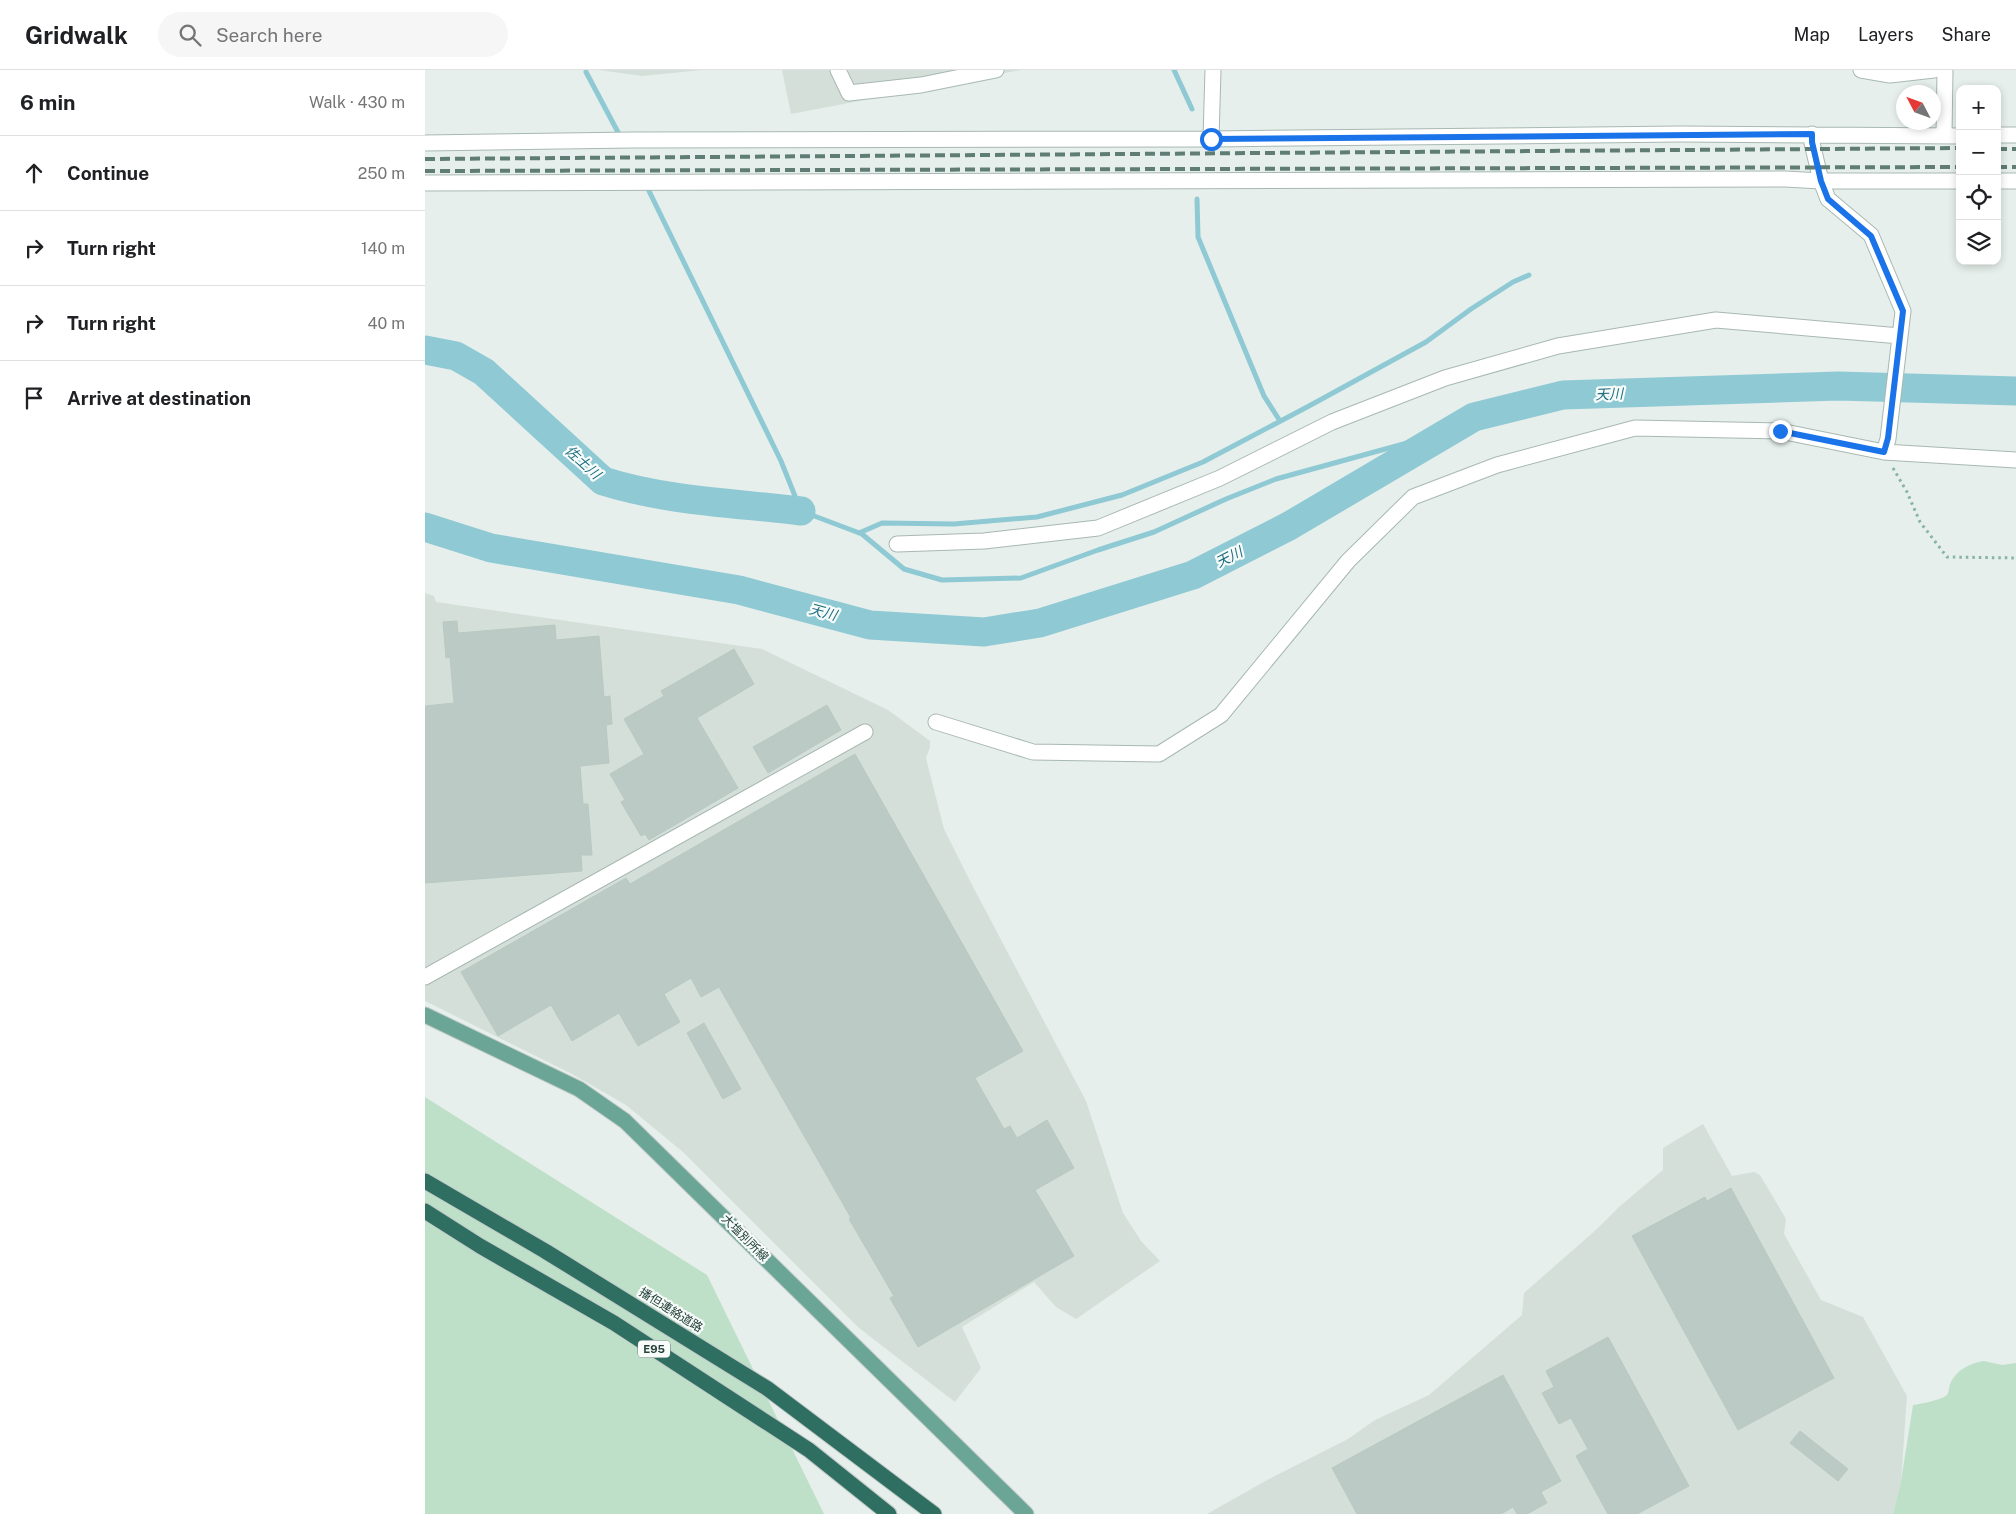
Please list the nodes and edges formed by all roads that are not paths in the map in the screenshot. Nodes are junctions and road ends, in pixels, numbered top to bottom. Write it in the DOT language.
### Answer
graph roads {
  1 [pos="838,70"];
  2 [pos="996,70"];
  3 [pos="1213,70"];
  4 [pos="1861,70"];
  5 [pos="1934,70"];
  6 [pos="1945,70"];
  7 [pos="1812,134"];
  8 [pos="2001,135"];
  9 [pos="2016,135"];
  10 [pos="1944,136"];
  11 [pos="1956,136"];
  12 [pos="1211,139"];
  13 [pos="425,143"];
  14 [pos="1821,181"];
  15 [pos="1956,181"];
  16 [pos="2001,181"];
  17 [pos="2016,181"];
  18 [pos="425,183"];
  19 [pos="1900,336"];
  20 [pos="1886,446"];
  21 [pos="2016,460"];
  22 [pos="897,544"];
  23 [pos="936,722"];
  24 [pos="865,732"];
  25 [pos="425,978"];
  26 [pos="425,1015"];
  27 [pos="425,1182"];
  28 [pos="425,1211"];
  29 [pos="890,1482"];
  30 [pos="888,1514"];
  31 [pos="927,1514"];
  32 [pos="934,1514"];
  33 [pos="1026,1514"];
  1 -- 2 [label="street"];
  3 -- 12 [label="street"];
  4 -- 5 [label="street"];
  6 -- 10 [label="street"];
  7 -- 10 [label="street"];
  7 -- 12 [label="street"];
  7 -- 14 [label="street"];
  8 -- 9 [label="street"];
  10 -- 11 [label="street"];
  12 -- 13 [label="street"];
  14 -- 15 [label="street"];
  14 -- 18 [label="street"];
  14 -- 19 [label="street"];
  16 -- 17 [label="street"];
  19 -- 20 [label="street"];
  19 -- 22 [label="street"];
  20 -- 21 [label="street"];
  20 -- 23 [label="street"];
  24 -- 25 [label="street"];
  26 -- 33 [label="main road, 大塩別所線"];
  27 -- 29 [label="highway, 播但連絡道路 / E95"];
  28 -- 30 [label="highway, E95"];
  29 -- 31 [label="highway, E95"];
  29 -- 32 [label="highway"];
}
